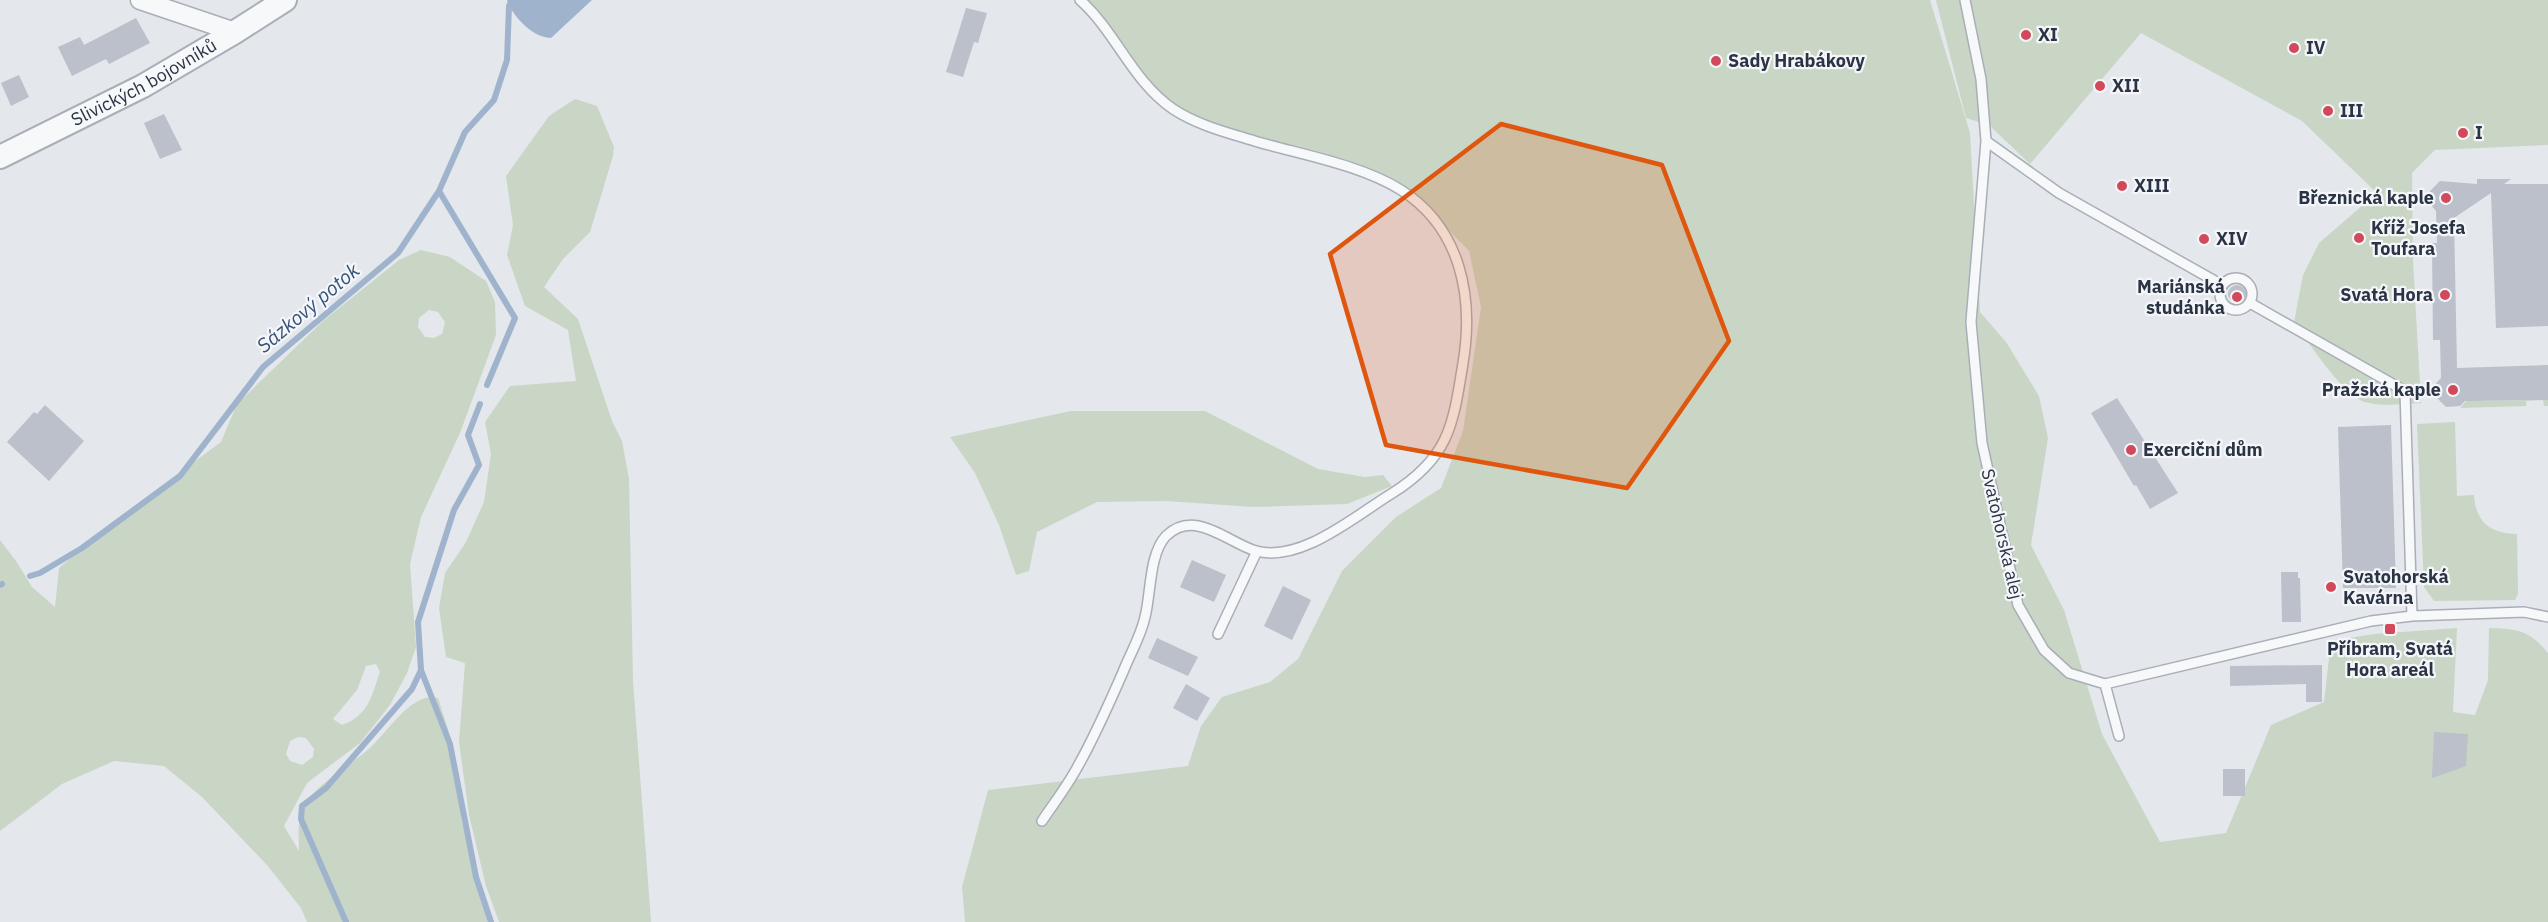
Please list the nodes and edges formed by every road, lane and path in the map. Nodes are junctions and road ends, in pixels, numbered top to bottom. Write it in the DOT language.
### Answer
graph roads {
  1 [pos="140,0"];
  2 [pos="285,0"];
  3 [pos="1080,0"];
  4 [pos="1965,0"];
  5 [pos="235,32"];
  6 [pos="1986,141"];
  7 [pos="0,157"];
  8 [pos="2222,285"];
  9 [pos="2250,303"];
  10 [pos="1257,551"];
  11 [pos="2412,616"];
  12 [pos="2548,617"];
  13 [pos="1218,634"];
  14 [pos="2105,684"];
  15 [pos="2119,736"];
  16 [pos="1042,821"];
  1 -- 5 [label="street"];
  2 -- 5 [label="street, Slivických bojovníků"];
  3 -- 10 [label="lane"];
  4 -- 6 [label="lane, Svatohorská alej"];
  5 -- 7 [label="street, Slivických bojovníků"];
  6 -- 8 [label="lane"];
  6 -- 14 [label="lane, Svatohorská alej"];
  8 -- 9 [label="lane"];
  8 -- 9 [label="lane"];
  9 -- 11 [label="lane"];
  10 -- 13 [label="lane"];
  10 -- 16 [label="lane"];
  11 -- 12 [label="lane"];
  11 -- 14 [label="lane"];
  14 -- 15 [label="lane"];
}
